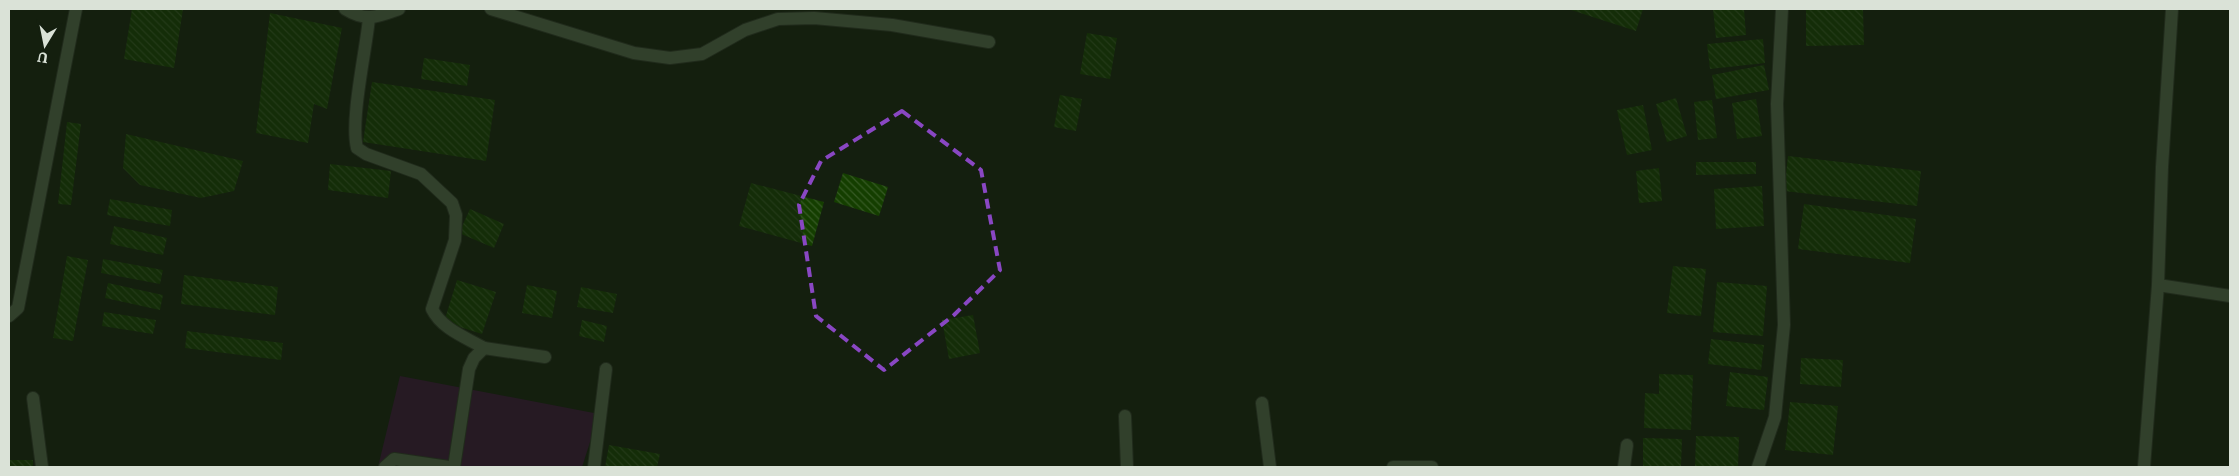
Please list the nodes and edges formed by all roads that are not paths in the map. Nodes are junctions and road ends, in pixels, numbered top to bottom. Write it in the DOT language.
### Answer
graph roads {
  1 [pos="76,9"];
  2 [pos="345,9"];
  3 [pos="399,9"];
  4 [pos="491,9"];
  5 [pos="1782,9"];
  6 [pos="2172,9"];
  7 [pos="369,18"];
  8 [pos="989,42"];
  9 [pos="2158,285"];
  10 [pos="2230,296"];
  11 [pos="9,316"];
  12 [pos="484,348"];
  13 [pos="545,357"];
  14 [pos="606,369"];
  15 [pos="33,398"];
  16 [pos="1262,404"];
  17 [pos="1125,416"];
  18 [pos="1627,445"];
  19 [pos="42,467"];
  20 [pos="385,467"];
  21 [pos="449,467"];
  22 [pos="454,467"];
  23 [pos="594,467"];
  24 [pos="1127,467"];
  25 [pos="1270,467"];
  26 [pos="1393,467"];
  27 [pos="1432,467"];
  28 [pos="1624,467"];
  29 [pos="1758,467"];
  30 [pos="2144,467"];
  1 -- 11 [label="street"];
  2 -- 7 [label="street"];
  3 -- 7 [label="street"];
  4 -- 8 [label="street"];
  5 -- 29 [label="street"];
  6 -- 9 [label="street"];
  7 -- 12 [label="street"];
  9 -- 10 [label="street"];
  9 -- 30 [label="street"];
  12 -- 13 [label="street"];
  12 -- 22 [label="street"];
  14 -- 23 [label="street"];
  15 -- 19 [label="street"];
  16 -- 25 [label="street"];
  17 -- 24 [label="street"];
  18 -- 28 [label="street"];
  20 -- 21 [label="street"];
  26 -- 27 [label="street"];
}
